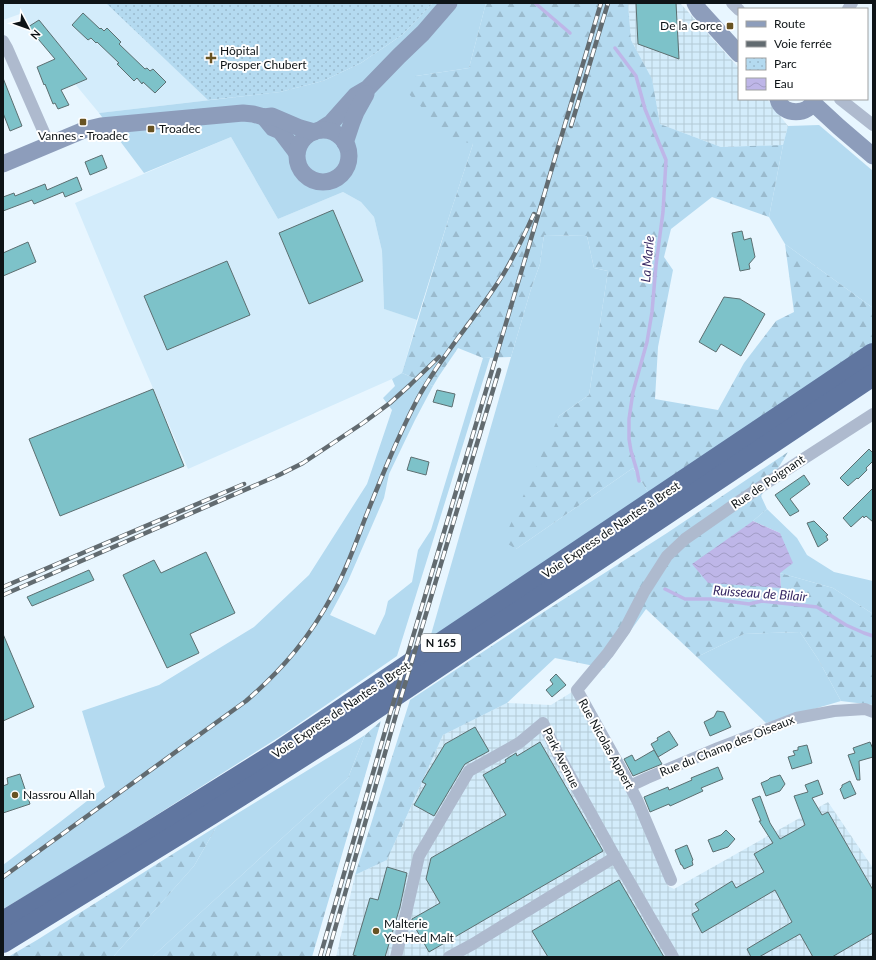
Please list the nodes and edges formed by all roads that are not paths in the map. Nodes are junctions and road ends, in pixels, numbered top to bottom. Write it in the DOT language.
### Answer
graph roads {
  1 [pos="449,3"];
  2 [pos="694,5"];
  3 [pos="3,40"];
  4 [pos="738,53"];
  5 [pos="368,88"];
  6 [pos="778,100"];
  7 [pos="841,100"];
  8 [pos="814,101"];
  9 [pos="264,117"];
  10 [pos="873,125"];
  11 [pos="317,131"];
  12 [pos="346,143"];
  13 [pos="49,144"];
  14 [pos="297,153"];
  15 [pos="873,156"];
  16 [pos="3,164"];
  17 [pos="873,354"];
  18 [pos="873,375"];
  19 [pos="873,414"];
  20 [pos="667,556"];
  21 [pos="873,712"];
  22 [pos="630,786"];
  23 [pos="615,858"];
  24 [pos="671,880"];
  25 [pos="3,922"];
  26 [pos="3,942"];
  27 [pos="396,957"];
  28 [pos="449,957"];
  29 [pos="673,957"];
  1 -- 5 [label="street"];
  2 -- 4 [label="street"];
  3 -- 13 [label="street"];
  5 -- 11 [label="street"];
  5 -- 12 [label="street"];
  6 -- 8 [label="street"];
  7 -- 10 [label="street"];
  8 -- 15 [label="street"];
  9 -- 11 [label="street"];
  9 -- 13 [label="street"];
  9 -- 14 [label="street"];
  11 -- 12 [label="street"];
  11 -- 14 [label="street"];
  12 -- 14 [label="street"];
  13 -- 16 [label="street"];
  17 -- 25 [label="highway, Voie Express de Nantes à Brest / N 165"];
  18 -- 26 [label="highway, Voie Express de Nantes à Brest / N 165"];
  19 -- 20 [label="street, Rue de Poignant"];
  20 -- 22 [label="street, Rue Nicolas Appert"];
  21 -- 22 [label="street, Rue du Champ des Oiseaux"];
  22 -- 24 [label="street, Rue Nicolas Appert"];
  23 -- 27 [label="street, Park Avenue"];
  23 -- 28 [label="street"];
  23 -- 29 [label="street, Park Avenue"];
}
